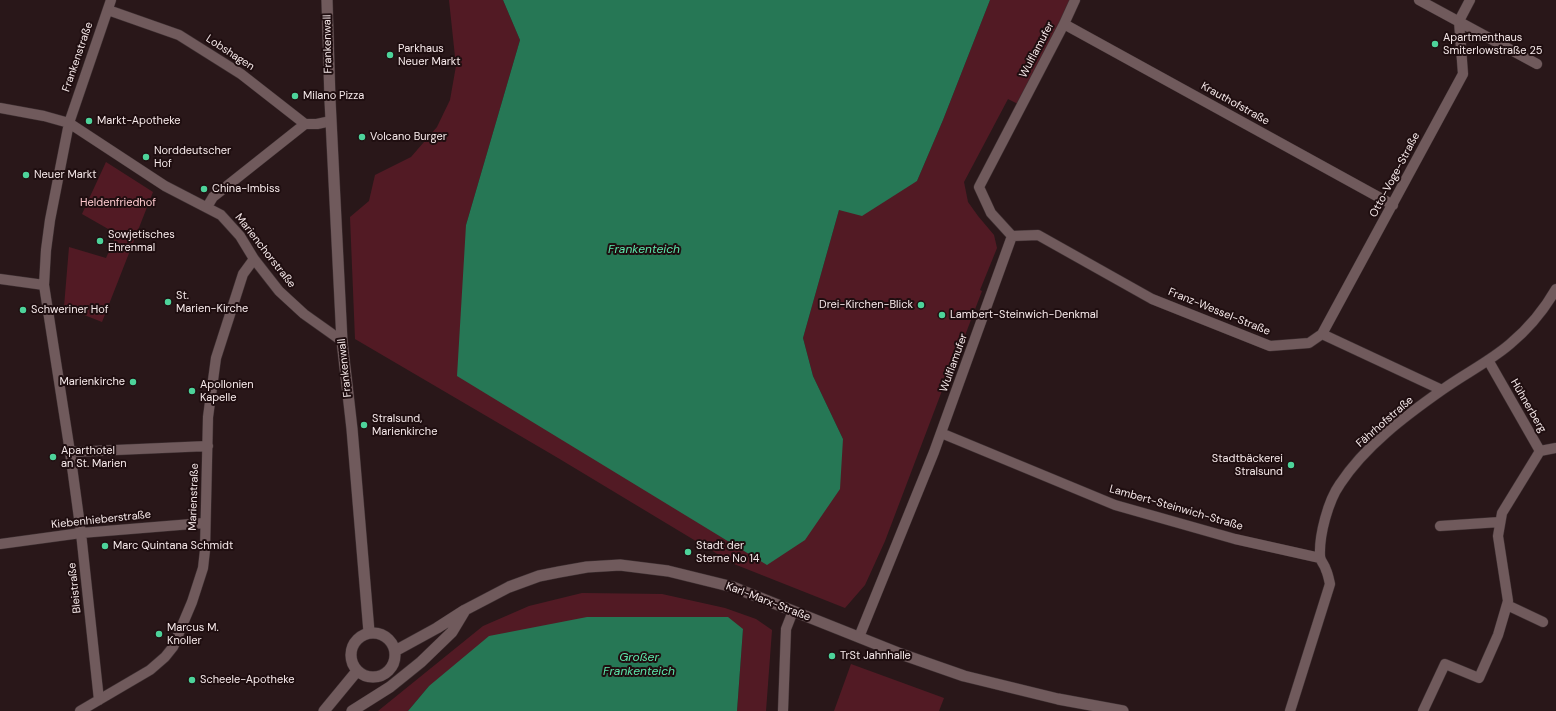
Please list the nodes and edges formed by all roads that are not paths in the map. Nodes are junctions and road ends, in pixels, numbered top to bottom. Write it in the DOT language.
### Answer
graph roads {
  1 [pos="328,0"];
  2 [pos="1076,0"];
  3 [pos="1419,0"];
  4 [pos="1470,0"];
  5 [pos="109,5"];
  6 [pos="1459,21"];
  7 [pos="1064,24"];
  8 [pos="1537,64"];
  9 [pos="0,108"];
  10 [pos="331,121"];
  11 [pos="69,123"];
  12 [pos="305,124"];
  13 [pos="1393,205"];
  14 [pos="207,207"];
  15 [pos="1012,236"];
  16 [pos="254,259"];
  17 [pos="0,279"];
  18 [pos="44,285"];
  19 [pos="1556,289"];
  20 [pos="1322,334"];
  21 [pos="342,341"];
  22 [pos="1488,360"];
  23 [pos="1442,390"];
  24 [pos="941,433"];
  25 [pos="208,446"];
  26 [pos="1556,448"];
  27 [pos="1540,451"];
  28 [pos="70,452"];
  29 [pos="1500,522"];
  30 [pos="204,523"];
  31 [pos="1440,526"];
  32 [pos="81,533"];
  33 [pos="0,544"];
  34 [pos="1320,558"];
  35 [pos="1507,605"];
  36 [pos="465,610"];
  37 [pos="793,611"];
  38 [pos="1542,622"];
  39 [pos="370,632"];
  40 [pos="859,637"];
  41 [pos="395,651"];
  42 [pos="357,671"];
  43 [pos="99,700"];
  44 [pos="80,711"];
  45 [pos="324,711"];
  46 [pos="352,711"];
  47 [pos="783,711"];
  48 [pos="1123,711"];
  49 [pos="1290,711"];
  50 [pos="1423,711"];
  1 -- 10 [label="main road, Frankenwall"];
  2 -- 7 [label="street, Wulflamufer"];
  3 -- 6 [label="street"];
  4 -- 6 [label="street"];
  5 -- 11 [label="street, Frankenstraße"];
  5 -- 12 [label="street, Lobshagen"];
  6 -- 8 [label="street"];
  6 -- 13 [label="street, Otto-Voge-Straße"];
  7 -- 13 [label="street, Krauthofstraße"];
  7 -- 15 [label="street, Wulflamufer"];
  9 -- 11 [label="street"];
  10 -- 12 [label="street"];
  10 -- 21 [label="main road, Frankenwall"];
  11 -- 14 [label="street"];
  11 -- 18 [label="street"];
  12 -- 14 [label="street"];
  13 -- 20 [label="street, Otto-Voge-Straße"];
  14 -- 16 [label="street, Marienchorstraße"];
  15 -- 20 [label="street, Franz-Wessel-Straße"];
  15 -- 24 [label="street, Wulflamufer"];
  16 -- 21 [label="street, Marienchorstraße"];
  16 -- 25 [label="street, Marienstraße"];
  17 -- 18 [label="street"];
  18 -- 28 [label="street, Bleistraße"];
  19 -- 22 [label="street, Fährhofstraße"];
  20 -- 23 [label="street"];
  21 -- 39 [label="main road, Frankenwall"];
  22 -- 23 [label="street, Fährhofstraße"];
  22 -- 27 [label="street, Hühnerberg"];
  23 -- 34 [label="street, Fährhofstraße"];
  24 -- 34 [label="street, Lambert-Steinwich-Straße"];
  24 -- 40 [label="street, Wulflamufer"];
  25 -- 28 [label="street"];
  25 -- 30 [label="street, Marienstraße"];
  26 -- 27 [label="street, Hühnerberg"];
  27 -- 29 [label="street"];
  28 -- 32 [label="street, Bleistraße"];
  29 -- 31 [label="street"];
  29 -- 35 [label="street"];
  30 -- 32 [label="street, Kiebenhieberstraße"];
  30 -- 43 [label="street, Marienstraße"];
  32 -- 33 [label="street, Kiebenhieberstraße"];
  32 -- 43 [label="street, Bleistraße"];
  34 -- 49 [label="street, Fährhofstraße"];
  35 -- 38 [label="street"];
  35 -- 50 [label="street"];
  36 -- 37 [label="main road, Karl-Marx-Straße"];
  36 -- 41 [label="main road, Karl-Marx-Straße"];
  36 -- 46 [label="main road"];
  37 -- 40 [label="main road, Karl-Marx-Straße"];
  37 -- 47 [label="street"];
  39 -- 41 [label="main road"];
  39 -- 42 [label="main road"];
  40 -- 48 [label="main road, Karl-Marx-Straße"];
  41 -- 42 [label="main road"];
  42 -- 45 [label="main road"];
  43 -- 44 [label="street"];
}
